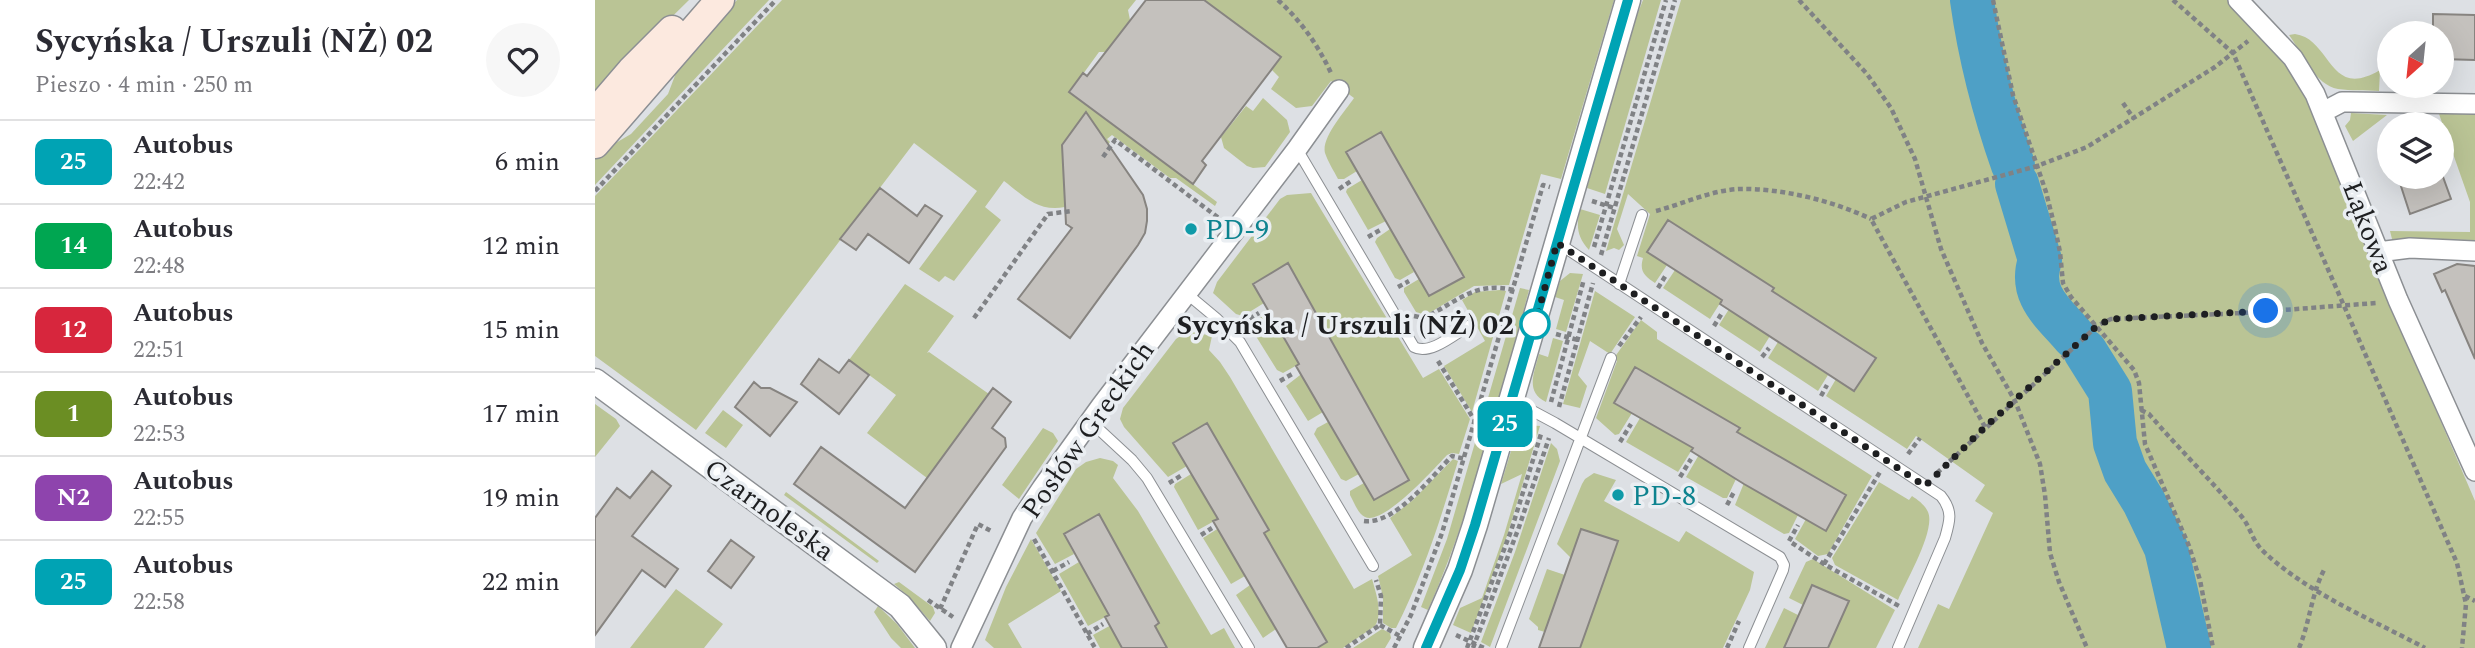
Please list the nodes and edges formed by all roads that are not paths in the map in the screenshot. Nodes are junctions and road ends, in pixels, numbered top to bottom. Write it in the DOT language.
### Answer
graph roads {
  1 [pos="705,0"];
  2 [pos="720,0"];
  3 [pos="1628,0"];
  4 [pos="2238,0"];
  5 [pos="1339,90"];
  6 [pos="2475,104"];
  7 [pos="2323,112"];
  8 [pos="595,113"];
  9 [pos="595,144"];
  10 [pos="1297,149"];
  11 [pos="1641,215"];
  12 [pos="1557,243"];
  13 [pos="2475,251"];
  14 [pos="2378,252"];
  15 [pos="1619,284"];
  16 [pos="1186,293"];
  17 [pos="1470,325"];
  18 [pos="1611,358"];
  19 [pos="595,381"];
  20 [pos="1511,404"];
  21 [pos="1091,422"];
  22 [pos="1580,438"];
  23 [pos="2475,471"];
  24 [pos="1373,566"];
  25 [pos="930,643"];
  26 [pos="961,648"];
  27 [pos="1249,648"];
  28 [pos="1426,648"];
  29 [pos="1501,648"];
  30 [pos="1749,648"];
  31 [pos="1898,648"];
  1 -- 8 [label="main road"];
  2 -- 9 [label="main road"];
  3 -- 12 [label="street"];
  4 -- 7 [label="street, Łąkowa"];
  5 -- 10 [label="street, Posłów Greckich"];
  6 -- 7 [label="street"];
  7 -- 14 [label="street, Łąkowa"];
  10 -- 16 [label="street, Posłów Greckich"];
  10 -- 17 [label="lane"];
  11 -- 15 [label="lane"];
  12 -- 15 [label="lane"];
  12 -- 20 [label="street"];
  13 -- 14 [label="street"];
  14 -- 23 [label="street, Łąkowa"];
  15 -- 31 [label="lane"];
  16 -- 21 [label="street, Posłów Greckich"];
  16 -- 24 [label="lane"];
  18 -- 22 [label="lane"];
  19 -- 25 [label="street, Czarnoleska"];
  20 -- 22 [label="lane"];
  20 -- 28 [label="street"];
  21 -- 26 [label="street, Posłów Greckich"];
  21 -- 27 [label="lane"];
  22 -- 29 [label="lane"];
  22 -- 30 [label="lane"];
}
